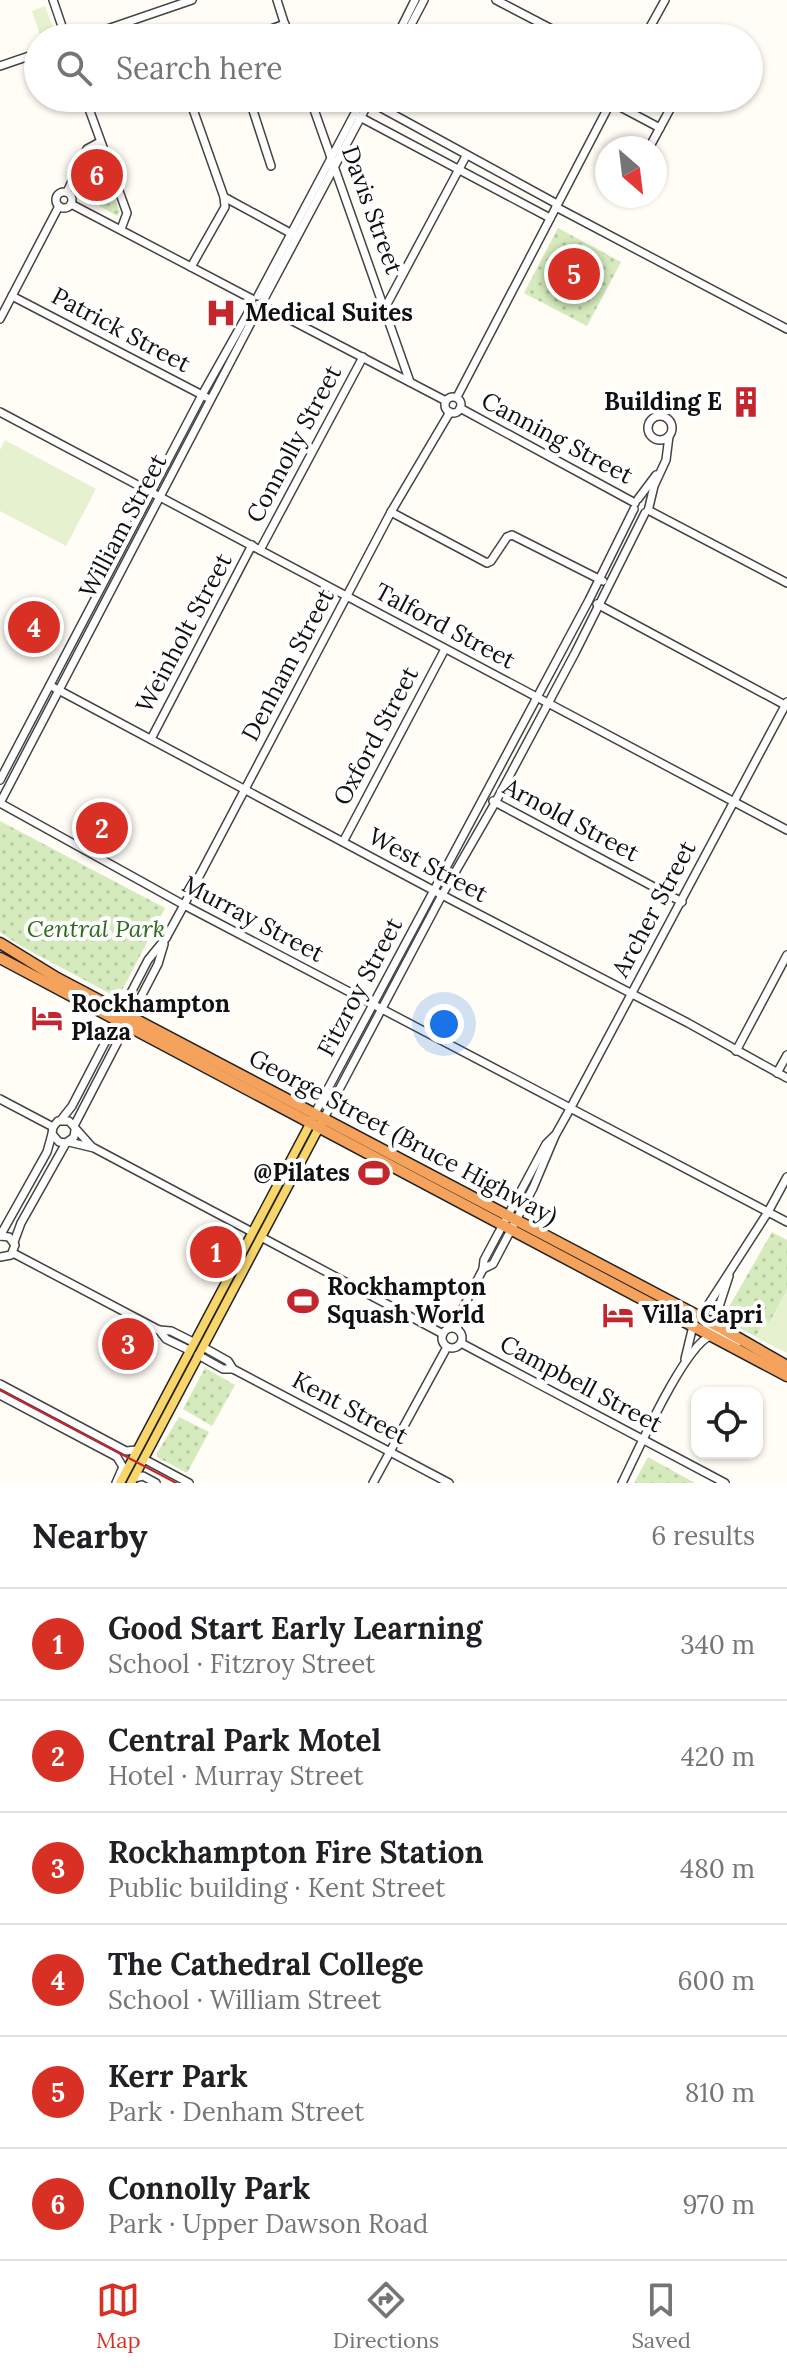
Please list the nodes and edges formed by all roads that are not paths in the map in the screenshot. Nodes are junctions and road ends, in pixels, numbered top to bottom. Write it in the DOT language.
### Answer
graph roads {
  1 [pos="53,0"];
  2 [pos="192,0"];
  3 [pos="277,0"];
  4 [pos="415,0"];
  5 [pos="424,0"];
  6 [pos="496,0"];
  7 [pos="665,0"];
  8 [pos="61,24"];
  9 [pos="122,24"];
  10 [pos="285,24"];
  11 [pos="403,24"];
  12 [pos="411,24"];
  13 [pos="542,24"];
  14 [pos="652,24"];
  15 [pos="24,58"];
  16 [pos="0,66"];
  17 [pos="90,112"];
  18 [pos="194,112"];
  19 [pos="254,112"];
  20 [pos="315,112"];
  21 [pos="360,112"];
  22 [pos="389,112"];
  23 [pos="606,112"];
  24 [pos="633,112"];
  25 [pos="669,112"];
  26 [pos="358,116"];
  27 [pos="660,128"];
  28 [pos="656,136"];
  29 [pos="100,142"];
  30 [pos="466,156"];
  31 [pos="331,158"];
  32 [pos="271,166"];
  33 [pos="334,167"];
  34 [pos="459,169"];
  35 [pos="67,192"];
  36 [pos="224,197"];
  37 [pos="71,204"];
  38 [pos="59,206"];
  39 [pos="556,206"];
  40 [pos="550,218"];
  41 [pos="121,229"];
  42 [pos="294,235"];
  43 [pos="191,267"];
  44 [pos="12,296"];
  45 [pos="258,302"];
  46 [pos="385,307"];
  47 [pos="0,319"];
  48 [pos="787,329"];
  49 [pos="363,357"];
  50 [pos="410,382"];
  51 [pos="202,395"];
  52 [pos="457,397"];
  53 [pos="211,400"];
  54 [pos="446,401"];
  55 [pos="460,408"];
  56 [pos="0,412"];
  57 [pos="450,412"];
  58 [pos="669,436"];
  59 [pos="659,440"];
  60 [pos="153,493"];
  61 [pos="161,497"];
  62 [pos="636,504"];
  63 [pos="648,510"];
  64 [pos="391,512"];
  65 [pos="252,545"];
  66 [pos="260,550"];
  67 [pos="613,553"];
  68 [pos="623,558"];
  69 [pos="604,582"];
  70 [pos="787,583"];
  71 [pos="347,597"];
  72 [pos="589,600"];
  73 [pos="599,605"];
  74 [pos="445,649"];
  75 [pos="51,686"];
  76 [pos="59,690"];
  77 [pos="538,698"];
  78 [pos="547,704"];
  79 [pos="786,704"];
  80 [pos="151,739"];
  81 [pos="0,780"];
  82 [pos="244,790"];
  83 [pos="484,796"];
  84 [pos="0,803"];
  85 [pos="495,803"];
  86 [pos="734,803"];
  87 [pos="787,830"];
  88 [pos="343,842"];
  89 [pos="433,890"];
  90 [pos="442,895"];
  91 [pos="682,902"];
  92 [pos="184,905"];
  93 [pos="0,943"];
  94 [pos="787,955"];
  95 [pos="0,958"];
  96 [pos="630,994"];
  97 [pos="372,1004"];
  98 [pos="381,1009"];
  99 [pos="124,1018"];
  100 [pos="736,1051"];
  101 [pos="787,1055"];
  102 [pos="342,1062"];
  103 [pos="351,1066"];
  104 [pos="777,1073"];
  105 [pos="787,1078"];
  106 [pos="0,1099"];
  107 [pos="570,1109"];
  108 [pos="61,1120"];
  109 [pos="317,1121"];
  110 [pos="75,1128"];
  111 [pos="52,1131"];
  112 [pos="68,1142"];
  113 [pos="94,1148"];
  114 [pos="787,1177"];
  115 [pos="768,1212"];
  116 [pos="787,1222"];
  117 [pos="509,1223"];
  118 [pos="256,1235"];
  119 [pos="0,1236"];
  120 [pos="14,1242"];
  121 [pos="13,1253"];
  122 [pos="2,1260"];
  123 [pos="730,1274"];
  124 [pos="697,1322"];
  125 [pos="719,1327"];
  126 [pos="457,1329"];
  127 [pos="443,1334"];
  128 [pos="710,1336"];
  129 [pos="461,1343"];
  130 [pos="191,1346"];
  131 [pos="447,1347"];
  132 [pos="200,1351"];
  133 [pos="683,1365"];
  134 [pos="768,1366"];
  135 [pos="787,1366"];
  136 [pos="787,1376"];
  137 [pos="0,1384"];
  138 [pos="0,1395"];
  139 [pos="643,1440"];
  140 [pos="137,1450"];
  141 [pos="391,1453"];
  142 [pos="144,1459"];
  143 [pos="133,1480"];
  144 [pos="118,1483"];
  145 [pos="156,1483"];
  146 [pos="189,1483"];
  147 [pos="373,1483"];
  148 [pos="449,1483"];
  149 [pos="622,1483"];
  150 [pos="725,1483"];
  1 -- 8 [label="street"];
  2 -- 9 [label="street"];
  3 -- 10 [label="street"];
  4 -- 11 [label="street"];
  5 -- 12 [label="street"];
  6 -- 13 [label="street"];
  7 -- 14 [label="street"];
  15 -- 16 [label="street"];
  17 -- 29 [label="street"];
  18 -- 36 [label="street"];
  19 -- 32 [label="street"];
  20 -- 31 [label="street, Davis Street"];
  21 -- 26 [label="street, William Street"];
  22 -- 30 [label="street"];
  23 -- 39 [label="street"];
  24 -- 27 [label="street"];
  25 -- 27 [label="street"];
  26 -- 31 [label="street, William Street"];
  26 -- 33 [label="street, William Street"];
  26 -- 34 [label="street"];
  27 -- 28 [label="street"];
  29 -- 35 [label="street"];
  29 -- 41 [label="street"];
  30 -- 34 [label="street"];
  30 -- 39 [label="street"];
  31 -- 33 [label="street, Davis Street"];
  31 -- 42 [label="street, William Street"];
  33 -- 42 [label="street, William Street"];
  33 -- 46 [label="street, Davis Street"];
  34 -- 40 [label="street"];
  34 -- 46 [label="street"];
  35 -- 37 [label="street"];
  35 -- 38 [label="street"];
  36 -- 42 [label="street"];
  36 -- 43 [label="street"];
  37 -- 38 [label="street"];
  37 -- 41 [label="street, Canning Street"];
  38 -- 44 [label="street"];
  39 -- 40 [label="street"];
  39 -- 48 [label="street"];
  40 -- 52 [label="street"];
  41 -- 43 [label="street, Canning Street"];
  42 -- 45 [label="street, William Street"];
  43 -- 45 [label="street, Canning Street"];
  44 -- 47 [label="street"];
  44 -- 51 [label="street, Patrick Street"];
  45 -- 49 [label="street, Canning Street"];
  45 -- 51 [label="street, William Street"];
  45 -- 53 [label="street, William Street"];
  46 -- 50 [label="street, Davis Street"];
  49 -- 50 [label="street, Canning Street"];
  49 -- 66 [label="street, Connolly Street"];
  50 -- 54 [label="street, Canning Street"];
  51 -- 53 [label="street, Patrick Street"];
  51 -- 60 [label="street, William Street"];
  52 -- 54 [label="street"];
  52 -- 55 [label="street"];
  53 -- 61 [label="street, William Street"];
  54 -- 57 [label="street"];
  55 -- 57 [label="street"];
  55 -- 62 [label="street, Canning Street"];
  56 -- 60 [label="street, Talford Street"];
  57 -- 64 [label="street, Denham Street"];
  58 -- 59 [label="street"];
  58 -- 59 [label="street"];
  58 -- 63 [label="street, Fitzroy Street"];
  59 -- 62 [label="street, Fitzroy Street"];
  60 -- 61 [label="street, Talford Street"];
  60 -- 75 [label="street, William Street"];
  61 -- 65 [label="street, Talford Street"];
  61 -- 76 [label="street, William Street"];
  62 -- 63 [label="street"];
  62 -- 63 [label="street"];
  62 -- 67 [label="street, Fitzroy Street"];
  63 -- 68 [label="street, Fitzroy Street"];
  63 -- 70 [label="street, Canning Street"];
  64 -- 69 [label="street"];
  64 -- 71 [label="street, Denham Street"];
  65 -- 66 [label="street, Talford Street"];
  65 -- 80 [label="street, Weinholt Street"];
  66 -- 71 [label="street, Talford Street"];
  67 -- 68 [label="street"];
  67 -- 69 [label="street, Fitzroy Street"];
  68 -- 69 [label="street, Fitzroy Street"];
  69 -- 72 [label="street, Fitzroy Street"];
  69 -- 73 [label="street, Fitzroy Street"];
  71 -- 74 [label="street, Talford Street"];
  71 -- 82 [label="street, Denham Street"];
  72 -- 73 [label="street"];
  72 -- 77 [label="street, Fitzroy Street"];
  73 -- 78 [label="street, Fitzroy Street"];
  73 -- 79 [label="street"];
  74 -- 77 [label="street, Talford Street"];
  74 -- 88 [label="street, Oxford Street"];
  75 -- 76 [label="street, West Street"];
  75 -- 81 [label="street, William Street"];
  76 -- 80 [label="street, West Street"];
  76 -- 84 [label="street, William Street"];
  77 -- 78 [label="street, Talford Street"];
  77 -- 83 [label="street, Fitzroy Street"];
  78 -- 85 [label="street, Fitzroy Street"];
  78 -- 86 [label="street, Talford Street"];
  79 -- 86 [label="street, Archer Street"];
  80 -- 82 [label="street, West Street"];
  82 -- 88 [label="street, West Street"];
  82 -- 92 [label="street, Denham Street"];
  83 -- 85 [label="street, Arnold Street"];
  83 -- 89 [label="street, Fitzroy Street"];
  84 -- 92 [label="street, Murray Street"];
  85 -- 90 [label="street, Fitzroy Street"];
  85 -- 91 [label="street, Arnold Street"];
  86 -- 87 [label="street, Talford Street"];
  86 -- 91 [label="street, Archer Street"];
  88 -- 89 [label="street, West Street"];
  89 -- 90 [label="street, West Street"];
  89 -- 97 [label="street, Fitzroy Street"];
  90 -- 96 [label="street, West Street"];
  90 -- 98 [label="street, Fitzroy Street"];
  91 -- 96 [label="street, Archer Street"];
  92 -- 97 [label="street, Murray Street"];
  92 -- 99 [label="street, Denham Street"];
  93 -- 99 [label="highway, George Street (Bruce Highway)"];
  94 -- 100 [label="street"];
  95 -- 99 [label="highway, George Street (Bruce Highway)"];
  96 -- 100 [label="street, West Street"];
  96 -- 107 [label="street, Archer Street"];
  97 -- 98 [label="street, Murray Street"];
  97 -- 102 [label="street, Fitzroy Street"];
  98 -- 103 [label="street, Fitzroy Street"];
  98 -- 107 [label="street, Murray Street"];
  99 -- 108 [label="street, Denham Street"];
  99 -- 109 [label="highway, George Street (Bruce Highway)"];
  99 -- 110 [label="street, Denham Street"];
  100 -- 104 [label="street, West Street"];
  101 -- 104 [label="street"];
  102 -- 103 [label="street"];
  102 -- 109 [label="street, Fitzroy Street"];
  103 -- 109 [label="street, Fitzroy Street"];
  104 -- 105 [label="street, West Street"];
  106 -- 111 [label="street"];
  107 -- 115 [label="street, Murray Street"];
  107 -- 117 [label="street, Archer Street"];
  108 -- 110 [label="street"];
  108 -- 111 [label="street"];
  109 -- 117 [label="highway, George Street (Bruce Highway)"];
  109 -- 118 [label="main road, Fitzroy Street"];
  110 -- 112 [label="street"];
  110 -- 113 [label="street"];
  111 -- 112 [label="street"];
  111 -- 119 [label="street"];
  112 -- 113 [label="street"];
  112 -- 120 [label="street"];
  113 -- 118 [label="street"];
  114 -- 115 [label="street"];
  115 -- 116 [label="street, Murray Street"];
  115 -- 123 [label="street"];
  117 -- 124 [label="highway, George Street (Bruce Highway)"];
  117 -- 126 [label="street, Archer Street"];
  118 -- 127 [label="street"];
  118 -- 130 [label="main road, Fitzroy Street"];
  118 -- 132 [label="main road, Fitzroy Street"];
  119 -- 120 [label="street"];
  120 -- 121 [label="street"];
  121 -- 122 [label="street"];
  121 -- 130 [label="street, Kent Street"];
  123 -- 124 [label="street"];
  123 -- 125 [label="street"];
  124 -- 125 [label="highway, George Street (Bruce Highway)"];
  124 -- 128 [label="highway, George Street (Bruce Highway)"];
  124 -- 133 [label="street"];
  124 -- 134 [label="street"];
  125 -- 135 [label="highway, George Street (Bruce Highway)"];
  126 -- 127 [label="street"];
  126 -- 129 [label="street"];
  127 -- 131 [label="street"];
  128 -- 133 [label="street"];
  128 -- 134 [label="highway, George Street (Bruce Highway)"];
  129 -- 131 [label="street"];
  129 -- 139 [label="street, Campbell Street"];
  130 -- 132 [label="main road, Kent Street"];
  130 -- 140 [label="main road, Fitzroy Street"];
  131 -- 141 [label="street"];
  132 -- 141 [label="street, Kent Street"];
  132 -- 142 [label="main road, Fitzroy Street"];
  133 -- 139 [label="street"];
  134 -- 136 [label="highway, George Street (Bruce Highway)"];
  137 -- 140 [label="street"];
  138 -- 144 [label="street"];
  139 -- 149 [label="street"];
  139 -- 150 [label="street, Campbell Street"];
  140 -- 144 [label="main road, Fitzroy Street"];
  141 -- 147 [label="street"];
  141 -- 148 [label="street, Kent Street"];
  142 -- 143 [label="main road, Fitzroy Street"];
  142 -- 146 [label="street"];
  143 -- 145 [label="street"];
}
